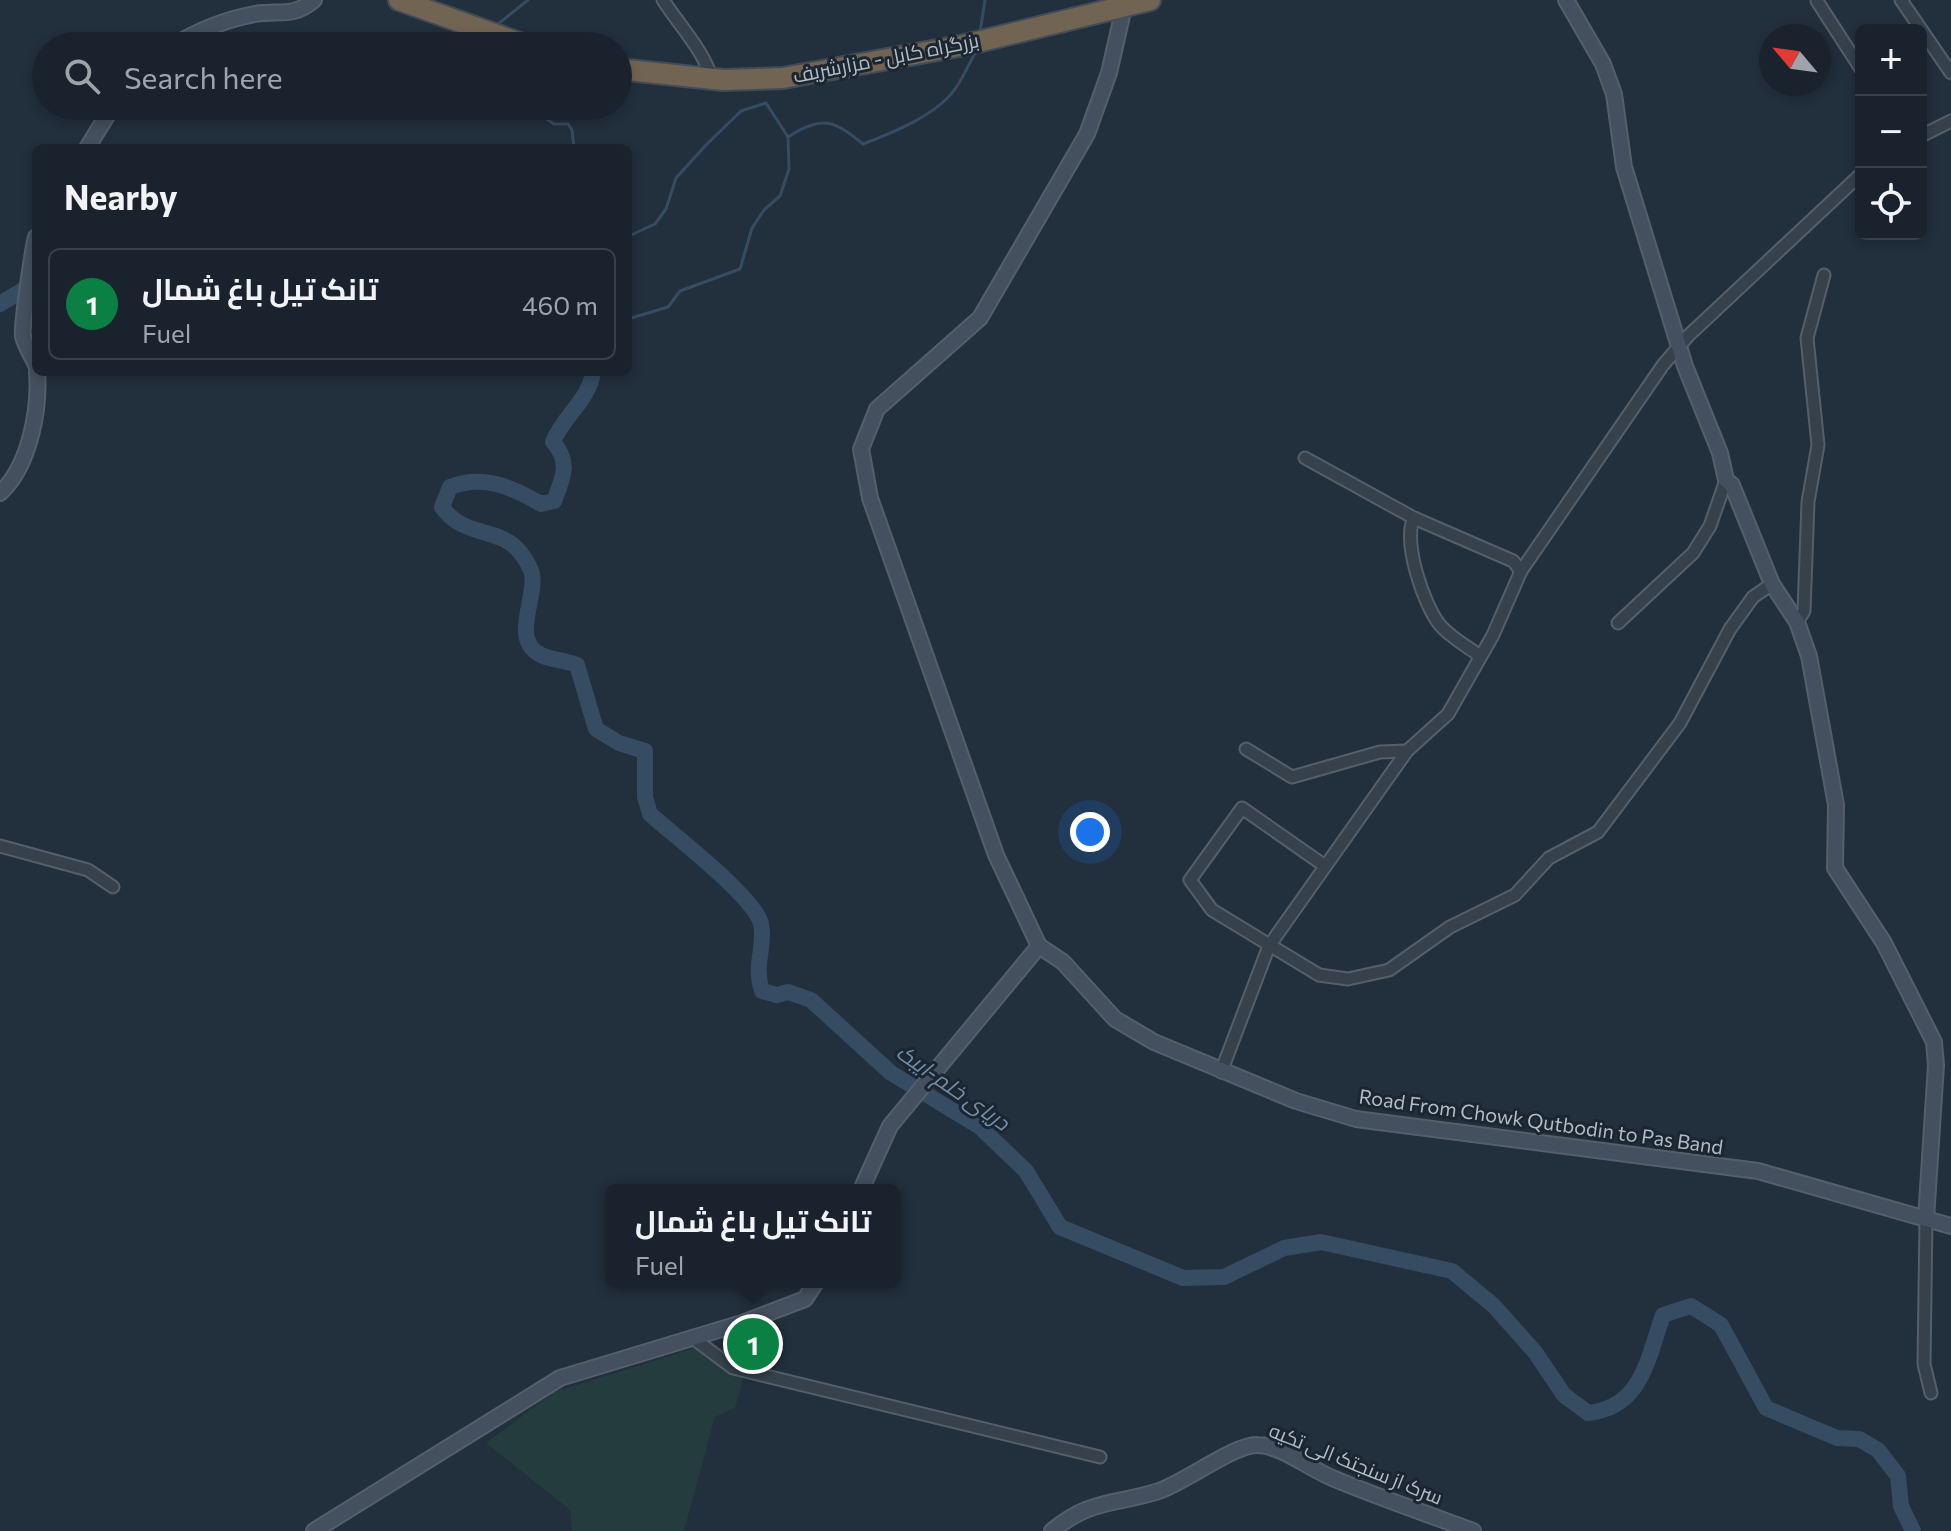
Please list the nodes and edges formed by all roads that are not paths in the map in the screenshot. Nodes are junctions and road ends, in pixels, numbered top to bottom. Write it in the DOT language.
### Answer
graph roads {
  1 [pos="314,0"];
  2 [pos="399,0"];
  3 [pos="663,0"];
  4 [pos="1150,0"];
  5 [pos="1566,0"];
  6 [pos="1901,0"];
  7 [pos="1817,1"];
  8 [pos="1124,7"];
  9 [pos="202,32"];
  10 [pos="489,32"];
  11 [pos="1855,60"];
  12 [pos="632,71"];
  13 [pos="1951,73"];
  14 [pos="712,80"];
  15 [pos="104,120"];
  16 [pos="1951,121"];
  17 [pos="1927,133"];
  18 [pos="89,144"];
  19 [pos="1855,180"];
  20 [pos="32,265"];
  21 [pos="1824,275"];
  22 [pos="1682,347"];
  23 [pos="32,356"];
  24 [pos="37,376"];
  25 [pos="1305,458"];
  26 [pos="1726,480"];
  27 [pos="0,493"];
  28 [pos="1414,518"];
  29 [pos="1521,571"];
  30 [pos="1772,584"];
  31 [pos="1797,622"];
  32 [pos="1618,623"];
  33 [pos="1480,656"];
  34 [pos="1246,749"];
  35 [pos="1407,751"];
  36 [pos="0,846"];
  37 [pos="1325,866"];
  38 [pos="113,887"];
  39 [pos="1039,946"];
  40 [pos="1269,946"];
  41 [pos="1221,1072"];
  42 [pos="864,1184"];
  43 [pos="1926,1219"];
  44 [pos="1951,1226"];
  45 [pos="812,1288"];
  46 [pos="693,1338"];
  47 [pos="1931,1393"];
  48 [pos="1100,1457"];
  49 [pos="314,1531"];
  50 [pos="1052,1531"];
  51 [pos="1473,1531"];
  1 -- 9 [label="main road"];
  2 -- 10 [label="highway"];
  3 -- 14 [label="street"];
  4 -- 8 [label="highway, بزرگراه کابل - مزارشریف"];
  5 -- 22 [label="main road"];
  6 -- 13 [label="street"];
  7 -- 11 [label="street"];
  8 -- 14 [label="highway, بزرگراه کابل - مزارشریف"];
  8 -- 39 [label="main road"];
  12 -- 14 [label="highway, بزرگراه کابل - مزارشریف"];
  15 -- 18 [label="main road"];
  16 -- 17 [label="street"];
  19 -- 22 [label="street"];
  20 -- 23 [label="main road"];
  21 -- 31 [label="street"];
  22 -- 26 [label="main road"];
  22 -- 29 [label="street"];
  24 -- 27 [label="main road"];
  25 -- 28 [label="street"];
  26 -- 30 [label="main road"];
  26 -- 32 [label="street"];
  28 -- 29 [label="street"];
  28 -- 33 [label="street"];
  29 -- 33 [label="street"];
  30 -- 31 [label="main road"];
  30 -- 40 [label="street"];
  31 -- 43 [label="main road"];
  33 -- 35 [label="street"];
  34 -- 35 [label="street"];
  35 -- 37 [label="street"];
  36 -- 38 [label="street"];
  37 -- 40 [label="street"];
  37 -- 40 [label="street"];
  39 -- 41 [label="main road, Road From Chowk Qutbodin to Pas Band"];
  39 -- 42 [label="main road"];
  40 -- 41 [label="street"];
  41 -- 43 [label="main road, Road From Chowk Qutbodin to Pas Band"];
  43 -- 44 [label="main road, Road From Chowk Qutbodin to Pas Band"];
  43 -- 47 [label="street"];
  45 -- 46 [label="main road"];
  46 -- 48 [label="street"];
  46 -- 49 [label="main road"];
  50 -- 51 [label="main road, سرک از سنجتک الی تکیه"];
}
